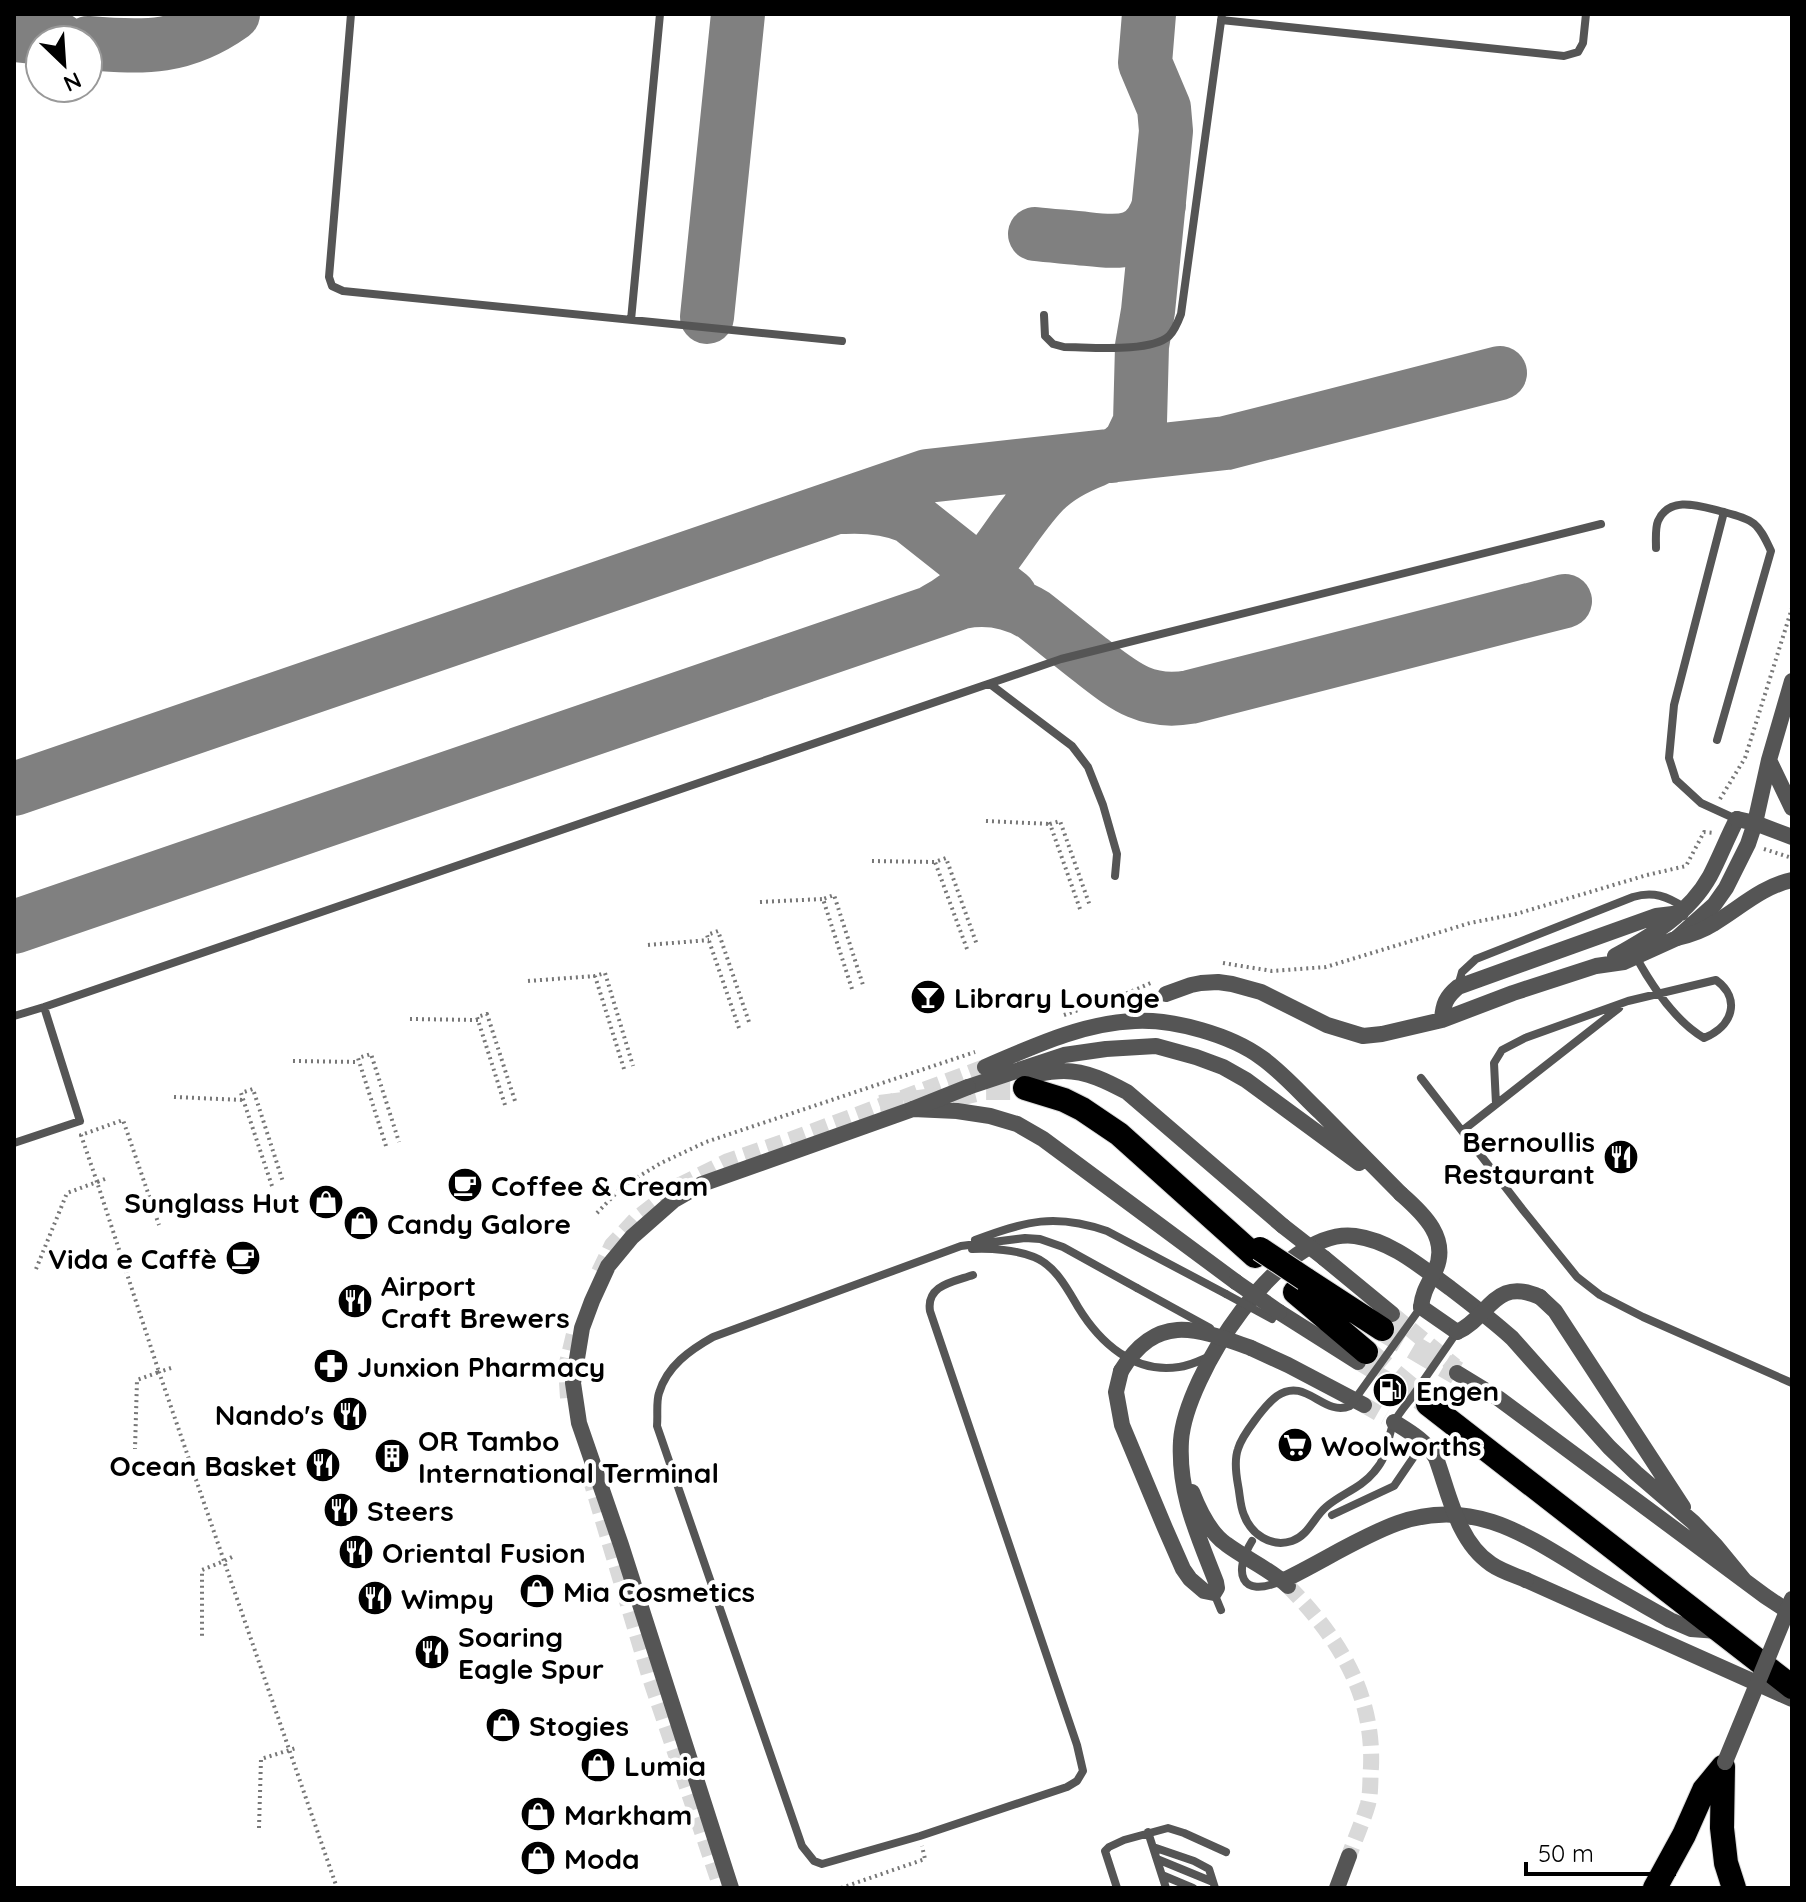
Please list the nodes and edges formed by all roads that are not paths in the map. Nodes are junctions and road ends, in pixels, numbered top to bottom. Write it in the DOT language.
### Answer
graph roads {
  1 [pos="351,14"];
  2 [pos="660,14"];
  3 [pos="1586,14"];
  4 [pos="1222,17"];
  5 [pos="1044,315"];
  6 [pos="631,320"];
  7 [pos="842,341"];
  8 [pos="1724,512"];
  9 [pos="1601,524"];
  10 [pos="1656,548"];
  11 [pos="1792,681"];
  12 [pos="990,684"];
  13 [pos="1717,740"];
  14 [pos="1769,760"];
  15 [pos="1759,798"];
  16 [pos="1792,808"];
  17 [pos="1737,819"];
  18 [pos="1755,823"];
  19 [pos="1792,837"];
  20 [pos="1115,876"];
  21 [pos="1792,880"];
  22 [pos="1683,910"];
  23 [pos="1677,938"];
  24 [pos="1636,957"];
  25 [pos="1596,966"];
  26 [pos="1458,987"];
  27 [pos="1166,994"];
  28 [pos="1658,994"];
  29 [pos="1628,1001"];
  30 [pos="42,1008"];
  31 [pos="14,1016"];
  32 [pos="1442,1020"];
  33 [pos="985,1067"];
  34 [pos="1421,1078"];
  35 [pos="968,1087"];
  36 [pos="1025,1088"];
  37 [pos="1496,1104"];
  38 [pos="913,1109"];
  39 [pos="1462,1131"];
  40 [pos="14,1143"];
  41 [pos="1401,1194"];
  42 [pos="961,1246"];
  43 [pos="948,1251"];
  44 [pos="973,1275"];
  45 [pos="1300,1285"];
  46 [pos="1231,1288"];
  47 [pos="1421,1307"];
  48 [pos="1387,1321"];
  49 [pos="1457,1332"];
  50 [pos="1251,1348"];
  51 [pos="1213,1355"];
  52 [pos="1362,1357"];
  53 [pos="1456,1369"];
  54 [pos="1792,1383"];
  55 [pos="1360,1402"];
  56 [pos="1428,1404"];
  57 [pos="1390,1420"];
  58 [pos="1424,1442"];
  59 [pos="1181,1449"];
  60 [pos="1332,1515"];
  61 [pos="1693,1522"];
  62 [pos="1744,1580"];
  63 [pos="1214,1593"];
  64 [pos="1792,1599"];
  65 [pos="1221,1610"];
  66 [pos="1792,1614"];
  67 [pos="1720,1631"];
  68 [pos="1792,1687"];
  69 [pos="1792,1699"];
  70 [pos="1724,1765"];
  71 [pos="1148,1832"];
  72 [pos="1153,1847"];
  73 [pos="1226,1852"];
  74 [pos="1349,1856"];
  75 [pos="1157,1859"];
  76 [pos="1162,1875"];
  77 [pos="1214,1885"];
  78 [pos="731,1888"];
  79 [pos="1117,1888"];
  80 [pos="1166,1888"];
  81 [pos="1193,1888"];
  82 [pos="1337,1888"];
  83 [pos="1655,1888"];
  84 [pos="1734,1888"];
  1 -- 6 [label="lane"];
  2 -- 6 [label="lane"];
  3 -- 4 [label="lane"];
  4 -- 5 [label="lane"];
  6 -- 7 [label="lane"];
  8 -- 10 [label="lane"];
  8 -- 13 [label="lane"];
  8 -- 17 [label="lane"];
  9 -- 12 [label="lane"];
  11 -- 14 [label="street"];
  12 -- 20 [label="lane"];
  12 -- 30 [label="lane"];
  14 -- 15 [label="street"];
  14 -- 16 [label="street"];
  15 -- 17 [label="street"];
  15 -- 18 [label="street"];
  17 -- 18 [label="street"];
  17 -- 22 [label="street"];
  18 -- 19 [label="street"];
  18 -- 23 [label="street"];
  21 -- 23 [label="street"];
  22 -- 25 [label="street"];
  22 -- 26 [label="street"];
  22 -- 26 [label="lane"];
  23 -- 24 [label="street"];
  24 -- 25 [label="street"];
  24 -- 28 [label="lane"];
  25 -- 32 [label="street"];
  26 -- 32 [label="street"];
  27 -- 32 [label="street"];
  28 -- 28 [label="lane"];
  28 -- 29 [label="lane"];
  29 -- 37 [label="lane"];
  29 -- 37 [label="lane"];
  30 -- 31 [label="lane"];
  30 -- 40 [label="lane"];
  33 -- 41 [label="street"];
  34 -- 39 [label="lane"];
  35 -- 38 [label="street, bridge"];
  35 -- 41 [label="street"];
  35 -- 48 [label="street, bridge"];
  36 -- 45 [label="highway, bridge"];
  37 -- 39 [label="lane"];
  38 -- 46 [label="street"];
  38 -- 78 [label="street"];
  39 -- 54 [label="lane"];
  41 -- 47 [label="street, bridge"];
  42 -- 43 [label="lane"];
  42 -- 46 [label="lane"];
  42 -- 50 [label="lane, bridge"];
  43 -- 44 [label="lane"];
  43 -- 51 [label="lane"];
  45 -- 48 [label="highway"];
  45 -- 52 [label="highway"];
  46 -- 52 [label="street, bridge"];
  47 -- 49 [label="street"];
  47 -- 55 [label="lane, bridge"];
  49 -- 57 [label="lane, bridge"];
  49 -- 61 [label="street, bridge"];
  50 -- 55 [label="street"];
  50 -- 63 [label="street, bridge"];
  51 -- 59 [label="street"];
  51 -- 61 [label="street"];
  53 -- 62 [label="street"];
  55 -- 57 [label="lane, bridge"];
  56 -- 67 [label="highway"];
  57 -- 58 [label="street, bridge"];
  58 -- 60 [label="lane"];
  58 -- 69 [label="street, bridge"];
  59 -- 63 [label="street"];
  59 -- 67 [label="street"];
  61 -- 62 [label="street"];
  62 -- 66 [label="street"];
  63 -- 65 [label="lane"];
  64 -- 70 [label="street, bridge"];
  67 -- 68 [label="highway"];
  70 -- 83 [label="highway"];
  70 -- 84 [label="highway"];
  71 -- 72 [label="lane"];
  71 -- 73 [label="lane"];
  71 -- 79 [label="lane"];
  72 -- 75 [label="lane"];
  72 -- 77 [label="lane"];
  74 -- 82 [label="street"];
  75 -- 76 [label="lane"];
  75 -- 77 [label="lane"];
  76 -- 80 [label="lane"];
  76 -- 81 [label="lane"];
}
